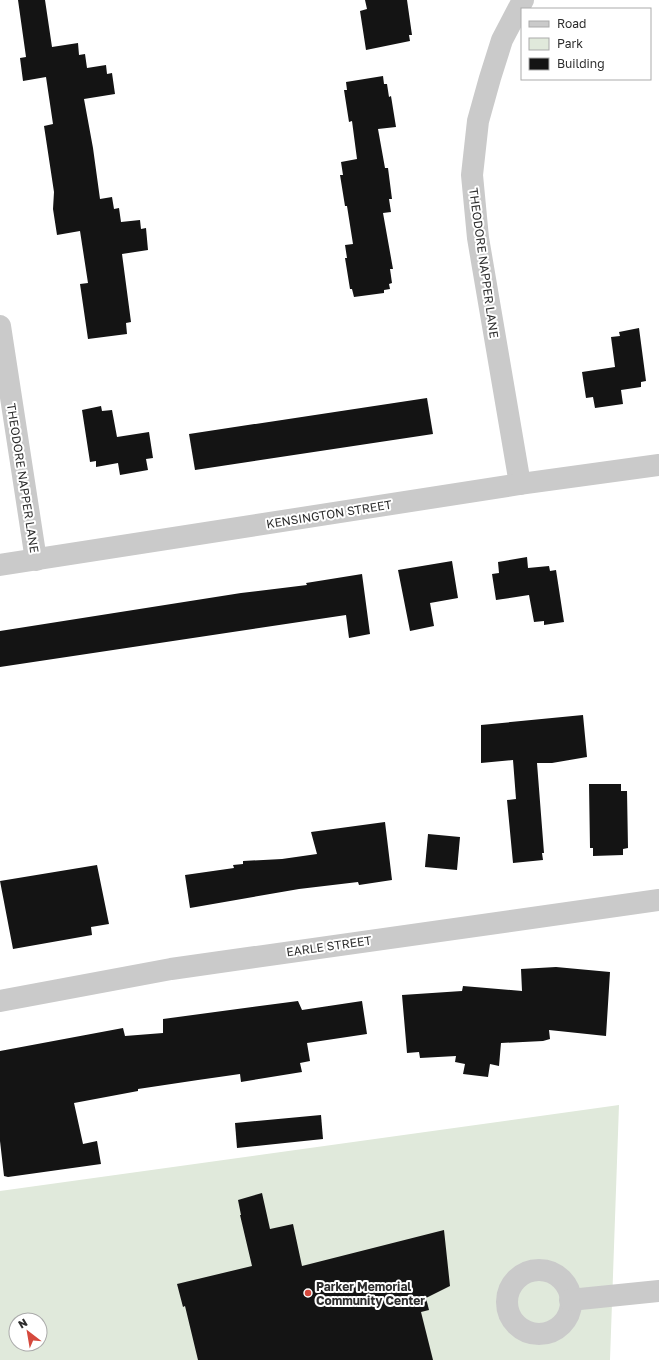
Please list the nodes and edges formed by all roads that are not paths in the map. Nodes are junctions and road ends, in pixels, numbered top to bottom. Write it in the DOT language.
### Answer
graph roads {
  1 [pos="523,0"];
  2 [pos="0,326"];
  3 [pos="659,465"];
  4 [pos="520,484"];
  5 [pos="36,560"];
  6 [pos="0,565"];
  7 [pos="659,900"];
  8 [pos="0,1001"];
  9 [pos="659,1291"];
  10 [pos="570,1300"];
  1 -- 4 [label="street, THEODORE NAPPER LANE"];
  2 -- 5 [label="street, THEODORE NAPPER LANE"];
  3 -- 4 [label="street, KENSINGTON STREET"];
  4 -- 5 [label="street, KENSINGTON STREET"];
  5 -- 6 [label="street, KENSINGTON STREET"];
  7 -- 8 [label="street, EARLE STREET"];
  9 -- 10 [label="street"];
}
